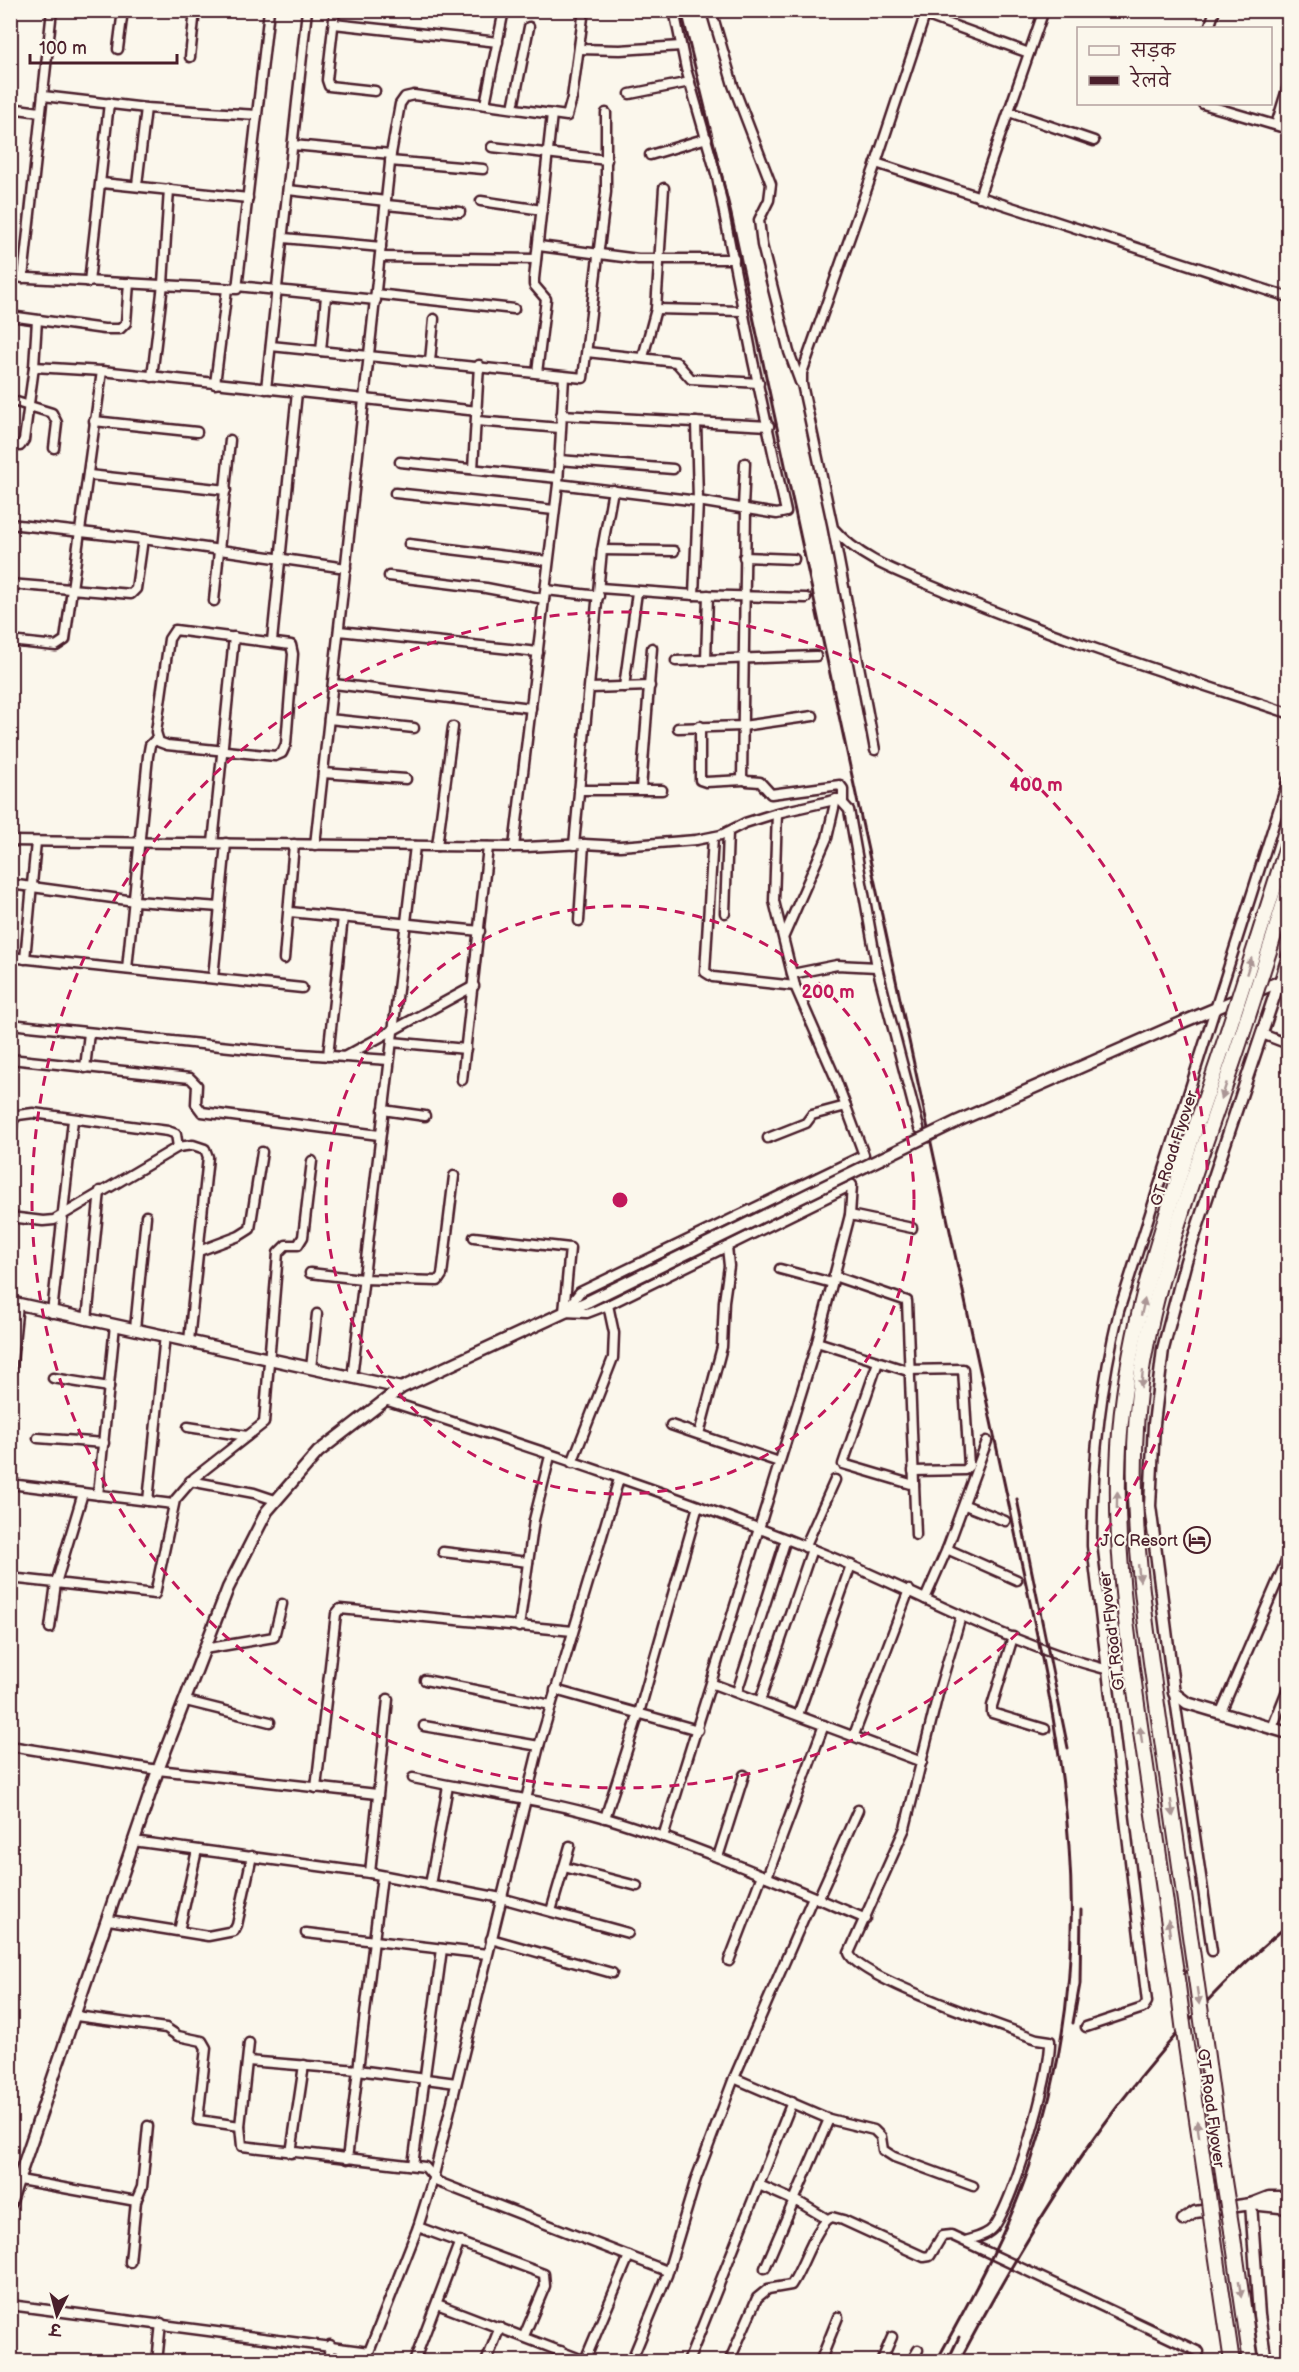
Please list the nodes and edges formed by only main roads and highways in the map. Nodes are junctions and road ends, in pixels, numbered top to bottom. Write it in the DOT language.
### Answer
graph roads {
  1 [pos="1288,843"];
  2 [pos="1288,890"];
  3 [pos="1264,943"];
  4 [pos="1235,1033"];
  5 [pos="1232,2361"];
  6 [pos="1251,2361"];
  1 -- 3 [label="highway, GT Road Flyover"];
  2 -- 3 [label="highway, GT Road Flyover"];
  3 -- 4 [label="highway, GT Road Flyover, bridge"];
  5 -- 4 [label="highway, GT Road Flyover, one-way, bridge"];
  4 -- 6 [label="highway, GT Road Flyover, one-way, bridge"];
}
